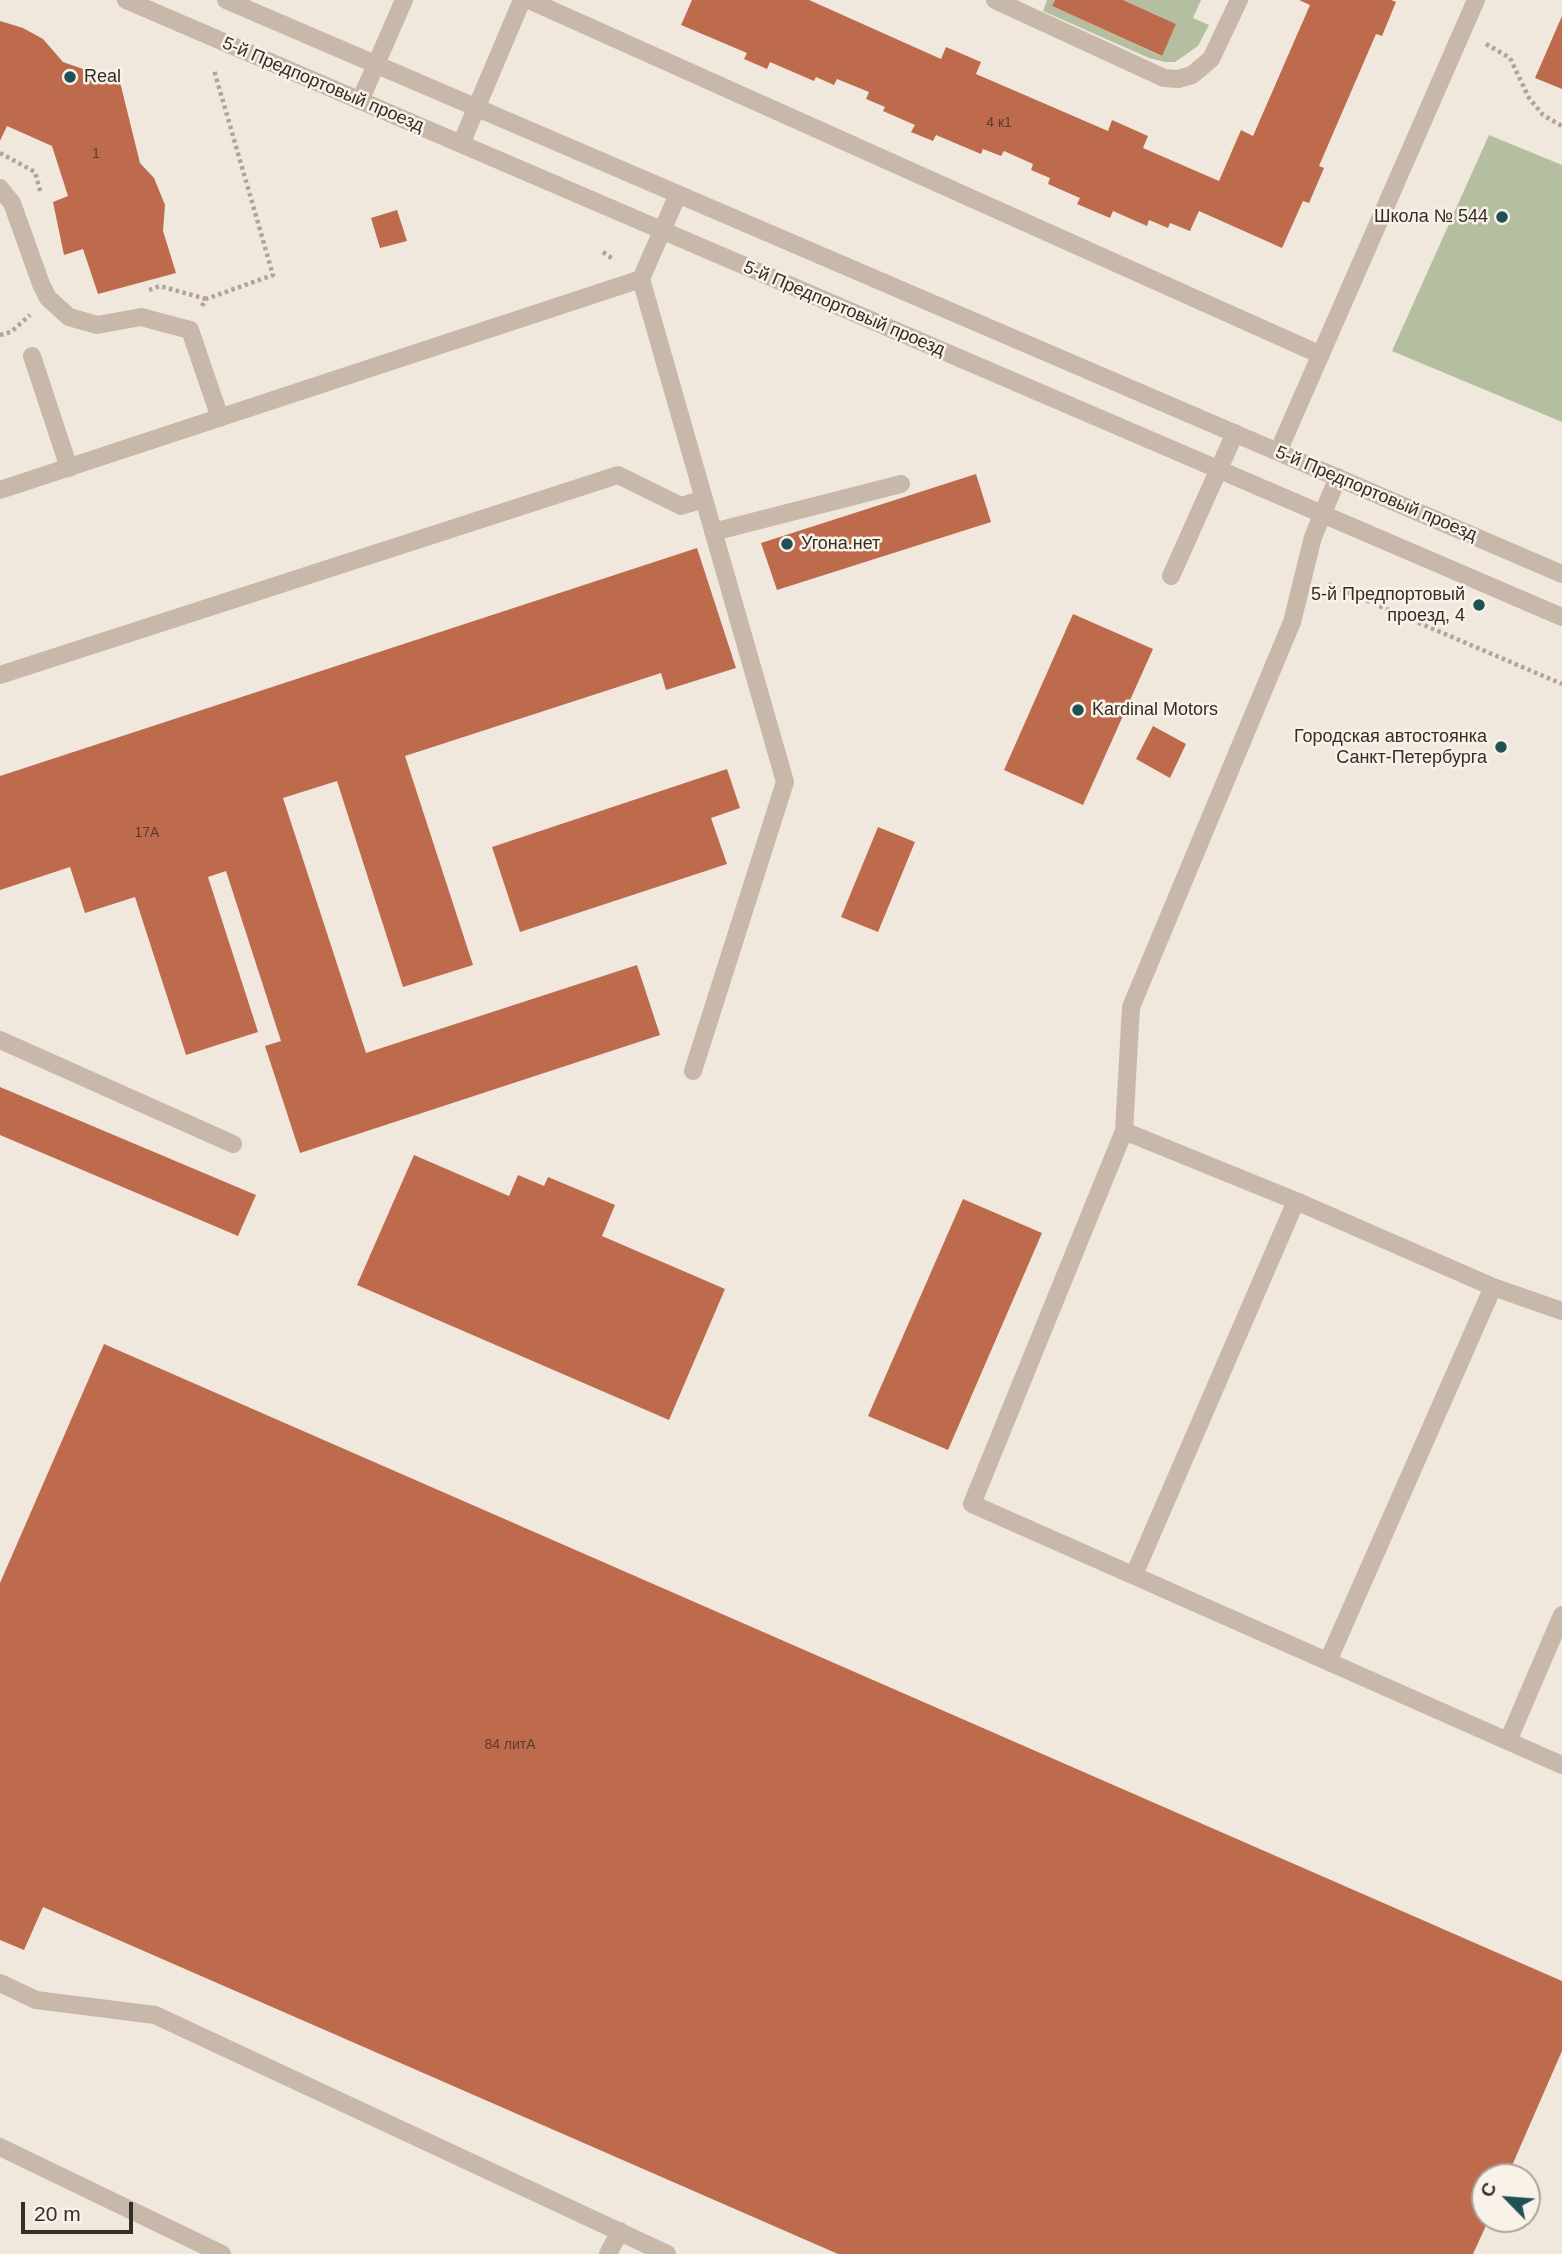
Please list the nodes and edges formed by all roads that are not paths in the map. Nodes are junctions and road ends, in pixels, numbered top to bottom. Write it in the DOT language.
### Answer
graph roads {
  1 [pos="126,0"];
  2 [pos="226,0"];
  3 [pos="404,0"];
  4 [pos="522,0"];
  5 [pos="529,0"];
  6 [pos="995,0"];
  7 [pos="1239,0"];
  8 [pos="1476,0"];
  9 [pos="376,64"];
  10 [pos="360,101"];
  11 [pos="477,106"];
  12 [pos="461,144"];
  13 [pos="0,188"];
  14 [pos="678,194"];
  15 [pos="662,231"];
  16 [pos="641,279"];
  17 [pos="1321,355"];
  18 [pos="32,356"];
  19 [pos="220,418"];
  20 [pos="1235,433"];
  21 [pos="1278,452"];
  22 [pos="69,468"];
  23 [pos="1219,470"];
  24 [pos="1338,477"];
  25 [pos="901,484"];
  26 [pos="0,491"];
  27 [pos="704,499"];
  28 [pos="1322,514"];
  29 [pos="713,531"];
  30 [pos="1562,574"];
  31 [pos="1171,576"];
  32 [pos="1562,617"];
  33 [pos="0,675"];
  34 [pos="0,1040"];
  35 [pos="692,1071"];
  36 [pos="1124,1130"];
  37 [pos="233,1144"];
  38 [pos="1296,1201"];
  39 [pos="1493,1287"];
  40 [pos="1562,1311"];
  41 [pos="1134,1575"];
  42 [pos="1562,1615"];
  43 [pos="1328,1661"];
  44 [pos="1508,1741"];
  45 [pos="1562,1765"];
  46 [pos="0,1983"];
  47 [pos="0,2147"];
  48 [pos="620,2231"];
  49 [pos="219,2253"];
  50 [pos="608,2254"];
  51 [pos="667,2254"];
  1 -- 10 [label="street, 5-й Предпортовый проезд"];
  2 -- 9 [label="street, 5-й Предпортовый проезд"];
  3 -- 9 [label="street"];
  4 -- 11 [label="street"];
  5 -- 17 [label="street"];
  6 -- 7 [label="street"];
  8 -- 17 [label="street"];
  9 -- 10 [label="street"];
  9 -- 11 [label="street, 5-й Предпортовый проезд"];
  10 -- 12 [label="street, 5-й Предпортовый проезд"];
  11 -- 12 [label="street"];
  11 -- 14 [label="street, 5-й Предпортовый проезд"];
  12 -- 15 [label="street, 5-й Предпортовый проезд"];
  13 -- 19 [label="street"];
  14 -- 15 [label="street"];
  14 -- 20 [label="street, 5-й Предпортовый проезд"];
  15 -- 16 [label="street"];
  15 -- 23 [label="street, 5-й Предпортовый проезд"];
  16 -- 19 [label="street"];
  16 -- 27 [label="street"];
  17 -- 21 [label="street"];
  18 -- 22 [label="street"];
  19 -- 22 [label="street"];
  20 -- 21 [label="street, 5-й Предпортовый проезд"];
  20 -- 23 [label="street"];
  21 -- 24 [label="street, 5-й Предпортовый проезд"];
  22 -- 26 [label="street"];
  23 -- 28 [label="street, 5-й Предпортовый проезд"];
  23 -- 31 [label="street"];
  24 -- 28 [label="street"];
  24 -- 30 [label="street, 5-й Предпортовый проезд"];
  25 -- 29 [label="street"];
  27 -- 29 [label="street"];
  27 -- 33 [label="street"];
  28 -- 32 [label="street, 5-й Предпортовый проезд"];
  28 -- 36 [label="street"];
  29 -- 35 [label="street"];
  34 -- 37 [label="street"];
  36 -- 38 [label="street"];
  36 -- 41 [label="street"];
  38 -- 39 [label="street"];
  38 -- 41 [label="street"];
  39 -- 40 [label="street"];
  39 -- 43 [label="street"];
  41 -- 43 [label="street"];
  42 -- 44 [label="street"];
  43 -- 44 [label="street"];
  44 -- 45 [label="street"];
  46 -- 48 [label="street"];
  47 -- 49 [label="street"];
  48 -- 50 [label="street"];
  48 -- 51 [label="street"];
}
